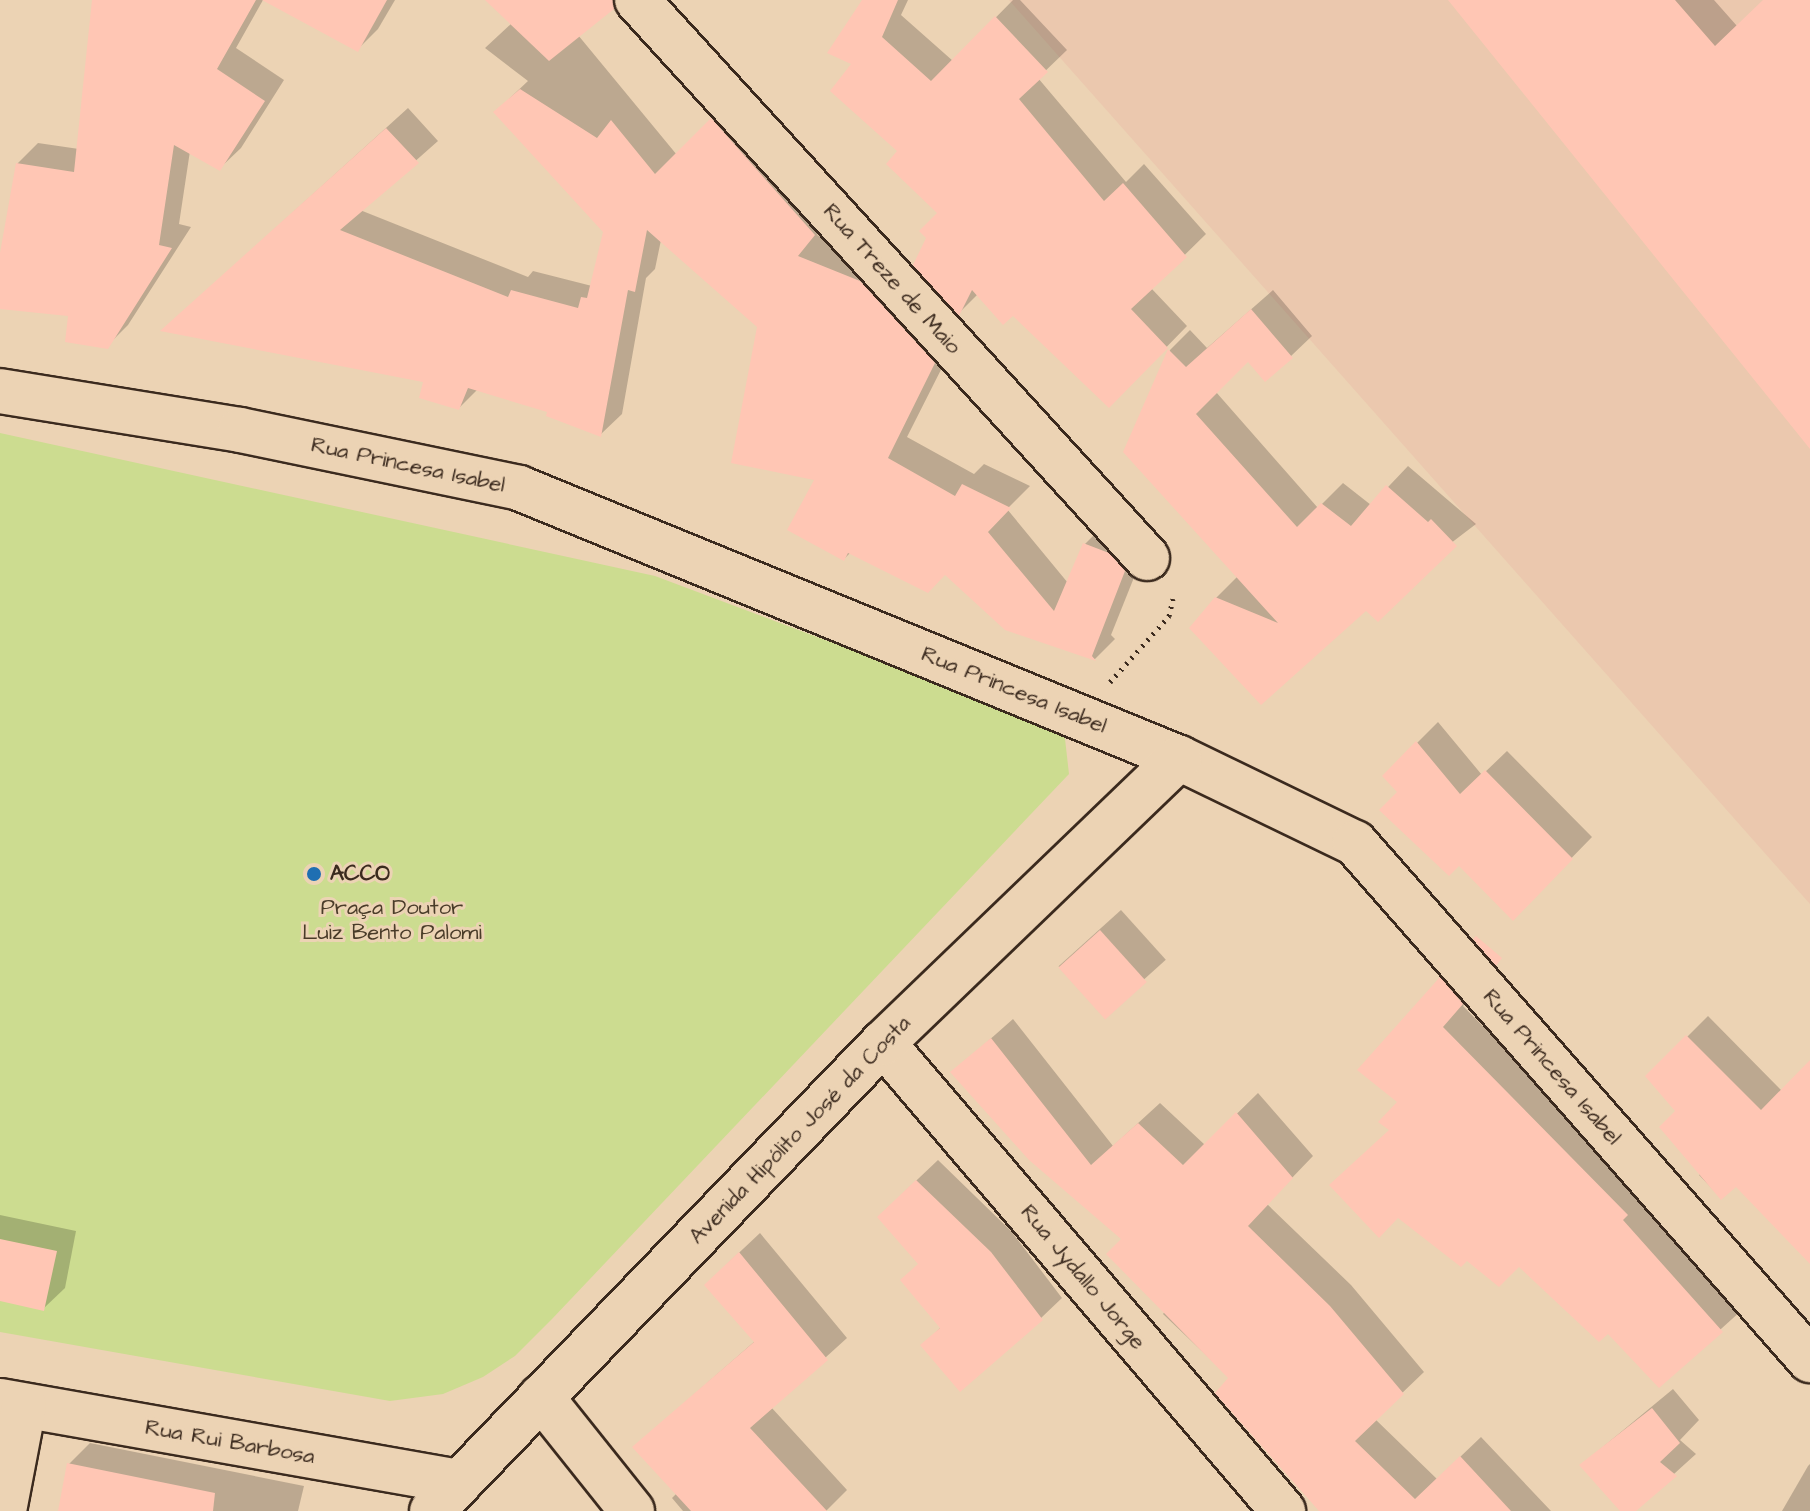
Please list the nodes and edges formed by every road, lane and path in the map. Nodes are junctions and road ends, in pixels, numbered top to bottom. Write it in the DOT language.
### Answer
graph roads {
  1 [pos="637,0"];
  2 [pos="0,391"];
  3 [pos="1147,558"];
  4 [pos="1079,717"];
  5 [pos="1179,758"];
  6 [pos="883,1043"];
  7 [pos="1810,1360"];
  8 [pos="541,1397"];
  9 [pos="12,1404"];
  10 [pos="446,1496"];
  11 [pos="4,1511"];
  12 [pos="632,1511"];
  13 [pos="1283,1511"];
  1 -- 3 [label="street, Rua Treze de Maio"];
  2 -- 4 [label="street, Rua Princesa Isabel"];
  3 -- 4 [label="path"];
  4 -- 5 [label="street, Rua Princesa Isabel"];
  5 -- 6 [label="street, Avenida Hipólito José da Costa"];
  5 -- 7 [label="street, Rua Princesa Isabel"];
  6 -- 8 [label="street, Avenida Hipólito José da Costa"];
  6 -- 13 [label="street, Rua Jydallo Jorge"];
  8 -- 10 [label="street, Avenida Hipólito José da Costa"];
  8 -- 12 [label="street"];
  9 -- 10 [label="street, Rua Rui Barbosa"];
  9 -- 11 [label="street"];
}
